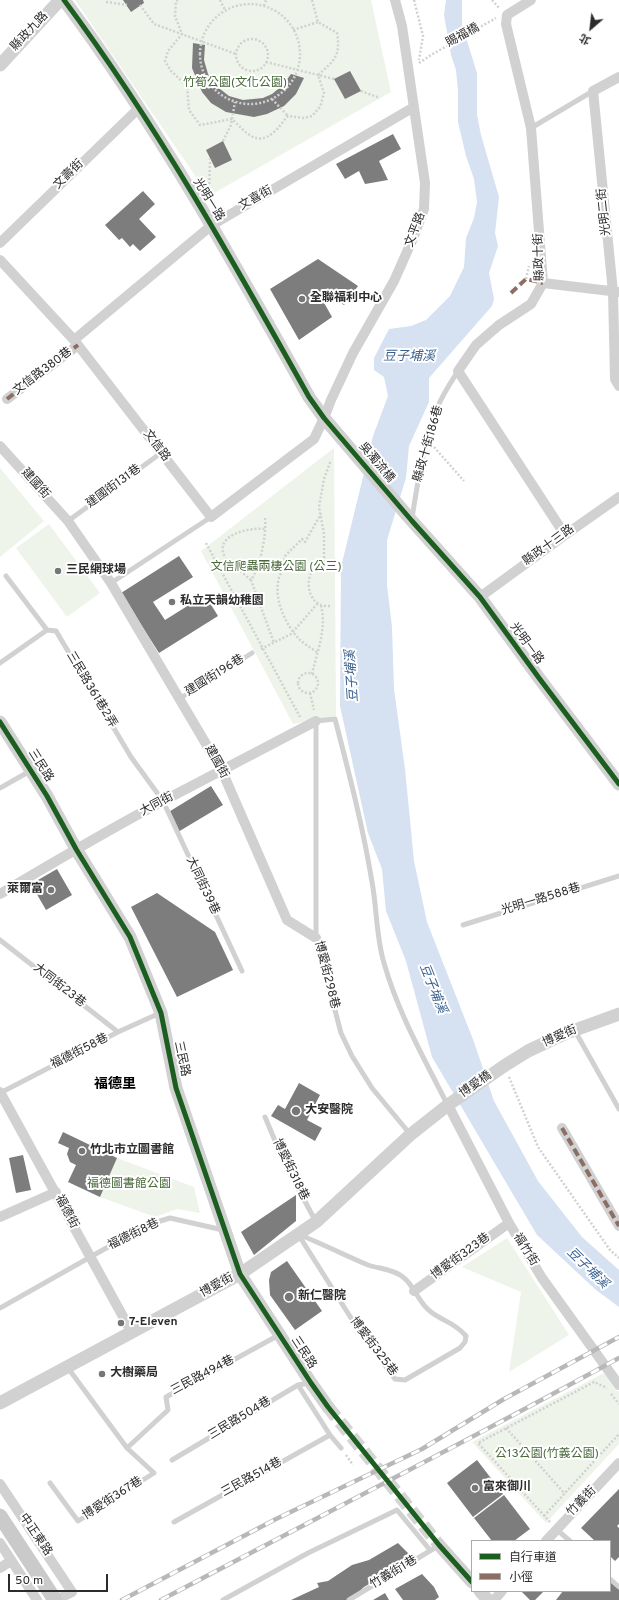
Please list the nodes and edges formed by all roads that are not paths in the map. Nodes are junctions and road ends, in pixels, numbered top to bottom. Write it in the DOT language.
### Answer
graph roads {
  1 [pos="60,0"];
  2 [pos="64,0"];
  3 [pos="395,0"];
  4 [pos="531,0"];
  5 [pos="0,65"];
  6 [pos="619,77"];
  7 [pos="593,91"];
  8 [pos="139,108"];
  9 [pos="414,108"];
  10 [pos="530,128"];
  11 [pos="212,224"];
  12 [pos="0,243"];
  13 [pos="0,260"];
  14 [pos="543,283"];
  15 [pos="616,292"];
  16 [pos="76,343"];
  17 [pos="458,371"];
  18 [pos="619,386"];
  19 [pos="7,399"];
  20 [pos="324,418"];
  21 [pos="0,446"];
  22 [pos="161,453"];
  23 [pos="619,497"];
  24 [pos="211,517"];
  25 [pos="68,521"];
  26 [pos="412,521"];
  27 [pos="565,534"];
  28 [pos="6,576"];
  29 [pos="111,583"];
  30 [pos="480,597"];
  31 [pos="48,630"];
  32 [pos="252,653"];
  33 [pos="0,663"];
  34 [pos="179,699"];
  35 [pos="316,721"];
  36 [pos="0,722"];
  37 [pos="131,756"];
  38 [pos="31,770"];
  39 [pos="222,772"];
  40 [pos="619,784"];
  41 [pos="0,788"];
  42 [pos="163,801"];
  43 [pos="76,849"];
  44 [pos="619,876"];
  45 [pos="0,894"];
  46 [pos="463,925"];
  47 [pos="316,938"];
  48 [pos="0,940"];
  49 [pos="242,972"];
  50 [pos="161,1013"];
  51 [pos="619,1014"];
  52 [pos="575,1030"];
  53 [pos="118,1032"];
  54 [pos="504,1066"];
  55 [pos="0,1092"];
  56 [pos="448,1105"];
  57 [pos="619,1109"];
  58 [pos="265,1117"];
  59 [pos="562,1128"];
  60 [pos="410,1135"];
  61 [pos="56,1192"];
  62 [pos="0,1217"];
  63 [pos="316,1222"];
  64 [pos="509,1223"];
  65 [pos="619,1226"];
  66 [pos="225,1231"];
  67 [pos="298,1234"];
  68 [pos="90,1257"];
  69 [pos="240,1274"];
  70 [pos="414,1292"];
  71 [pos="0,1308"];
  72 [pos="132,1333"];
  73 [pos="280,1335"];
  74 [pos="68,1367"];
  75 [pos="304,1384"];
  76 [pos="619,1385"];
  77 [pos="0,1403"];
  78 [pos="328,1407"];
  79 [pos="330,1435"];
  80 [pos="127,1448"];
  81 [pos="341,1448"];
  82 [pos="172,1460"];
  83 [pos="619,1463"];
  84 [pos="50,1483"];
  85 [pos="0,1484"];
  86 [pos="0,1516"];
  87 [pos="174,1522"];
  88 [pos="556,1529"];
  89 [pos="547,1540"];
  90 [pos="569,1540"];
  91 [pos="0,1544"];
  92 [pos="435,1548"];
  93 [pos="11,1561"];
  94 [pos="0,1568"];
  95 [pos="611,1580"];
  96 [pos="471,1581"];
  97 [pos="619,1587"];
  98 [pos="481,1592"];
  99 [pos="501,1592"];
  100 [pos="37,1600"];
  101 [pos="56,1600"];
  102 [pos="223,1600"];
  103 [pos="349,1600"];
  104 [pos="488,1600"];
  105 [pos="494,1600"];
  1 -- 5 [label="street, 縣政九路"];
  2 -- 8 [label="street, 光明一路"];
  3 -- 9 [label="street, 文平路"];
  4 -- 10 [label="street, 縣政十街"];
  6 -- 7 [label="street"];
  7 -- 10 [label="lane"];
  7 -- 15 [label="street, 光明二街"];
  8 -- 11 [label="street, 光明一路"];
  8 -- 12 [label="street, 文壽街"];
  9 -- 11 [label="street, 文喜街"];
  9 -- 20 [label="street, 文平路"];
  10 -- 14 [label="street, 縣政十街"];
  11 -- 16 [label="street, 文喜街"];
  11 -- 20 [label="street, 光明一路"];
  13 -- 16 [label="street, 文信路"];
  14 -- 15 [label="street"];
  14 -- 17 [label="street, 縣政十街"];
  15 -- 18 [label="street, 光明二街"];
  16 -- 19 [label="street, 文信路380巷"];
  16 -- 22 [label="street, 文信路"];
  17 -- 26 [label="lane, 縣政十街186巷"];
  17 -- 27 [label="street"];
  20 -- 24 [label="street"];
  20 -- 26 [label="street, 吳濁流橋"];
  21 -- 25 [label="street, 建國街"];
  22 -- 24 [label="street, 文信路"];
  22 -- 25 [label="lane, 建國街131巷"];
  23 -- 27 [label="street, 縣政十三路"];
  24 -- 29 [label="lane"];
  25 -- 29 [label="street, 建國街"];
  26 -- 30 [label="street, 光明一路"];
  27 -- 30 [label="street, 縣政十三路"];
  28 -- 31 [label="lane"];
  29 -- 34 [label="street, 建國街"];
  30 -- 40 [label="street, 光明一路"];
  31 -- 33 [label="lane"];
  31 -- 37 [label="lane, 三民路361巷2弄"];
  32 -- 34 [label="lane, 建國街196巷"];
  34 -- 39 [label="street, 建國街"];
  35 -- 39 [label="street, 大同街"];
  35 -- 47 [label="lane, 博愛街298巷"];
  35 -- 56 [label="lane"];
  36 -- 38 [label="street, 三民路"];
  37 -- 42 [label="lane, 大同街39巷"];
  38 -- 41 [label="lane"];
  38 -- 43 [label="street, 三民路"];
  39 -- 42 [label="street, 大同街"];
  39 -- 47 [label="street, 建國街"];
  42 -- 43 [label="street, 大同街"];
  42 -- 49 [label="lane, 大同街39巷"];
  43 -- 45 [label="street, 大同街"];
  43 -- 50 [label="street, 三民路"];
  44 -- 46 [label="lane, 光明一路588巷"];
  47 -- 60 [label="lane, 博愛街298巷"];
  48 -- 53 [label="lane, 大同街23巷"];
  50 -- 53 [label="lane, 福德街58巷"];
  50 -- 66 [label="street, 三民路"];
  51 -- 52 [label="street, 博愛街"];
  52 -- 54 [label="street, 博愛街"];
  52 -- 57 [label="lane"];
  53 -- 55 [label="lane, 福德街58巷"];
  54 -- 56 [label="street, 博愛橋"];
  55 -- 61 [label="street, 福德街"];
  56 -- 60 [label="street, 博愛街"];
  56 -- 64 [label="street, 福竹街"];
  58 -- 63 [label="lane, 博愛街318巷"];
  59 -- 65 [label="street"];
  60 -- 63 [label="street, 博愛街"];
  61 -- 62 [label="street"];
  61 -- 68 [label="street, 福德街"];
  63 -- 67 [label="street, 博愛街"];
  64 -- 70 [label="street, 博愛街323巷"];
  64 -- 76 [label="street, 福竹街"];
  66 -- 68 [label="lane, 福德街8巷"];
  66 -- 69 [label="street, 三民路"];
  67 -- 69 [label="street, 博愛街"];
  67 -- 70 [label="lane, 博愛街325巷"];
  67 -- 70 [label="lane, 博愛街325巷"];
  68 -- 71 [label="lane, 福德街8巷"];
  68 -- 72 [label="street, 福德街"];
  69 -- 72 [label="street, 博愛街"];
  69 -- 73 [label="street, 三民路"];
  72 -- 74 [label="street, 博愛街"];
  73 -- 75 [label="street, 三民路"];
  73 -- 80 [label="lane, 三民路494巷"];
  74 -- 77 [label="street, 博愛街"];
  74 -- 80 [label="lane, 博愛街367巷"];
  75 -- 78 [label="street, 三民路"];
  75 -- 79 [label="lane"];
  75 -- 82 [label="lane, 三民路504巷"];
  79 -- 81 [label="lane"];
  79 -- 87 [label="lane, 三民路514巷"];
  80 -- 84 [label="lane, 博愛街367巷"];
  83 -- 88 [label="street, 竹義街"];
  85 -- 101 [label="street, 中正東路"];
  86 -- 101 [label="main road"];
  88 -- 89 [label="street, 竹義街"];
  88 -- 90 [label="lane"];
  91 -- 93 [label="street"];
  92 -- 96 [label="street"];
  92 -- 102 [label="lane"];
  92 -- 103 [label="lane, 竹義街1巷"];
  93 -- 94 [label="street"];
  93 -- 100 [label="street"];
  95 -- 97 [label="lane"];
  98 -- 104 [label="street"];
  99 -- 105 [label="street"];
}
